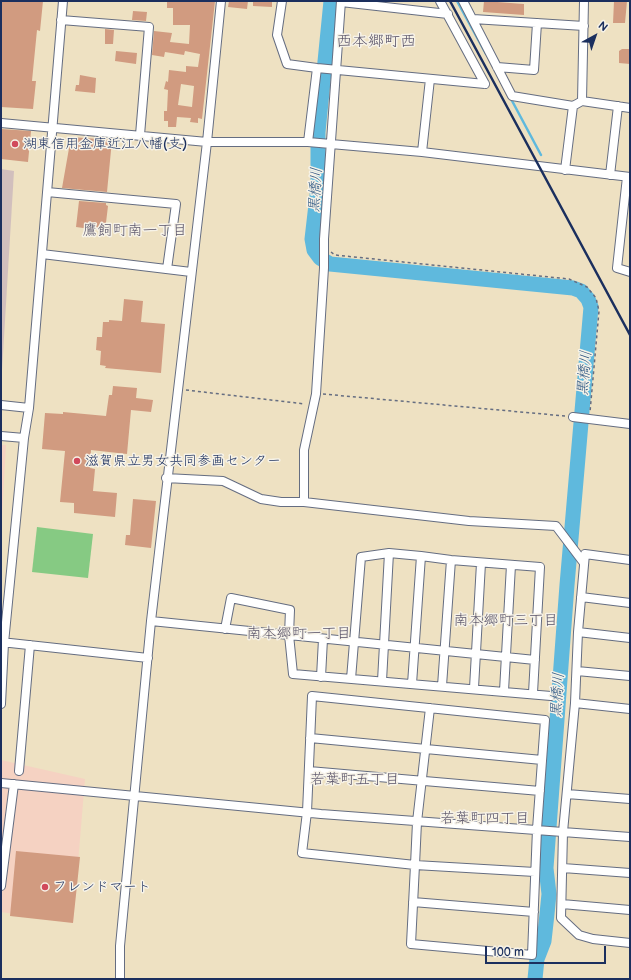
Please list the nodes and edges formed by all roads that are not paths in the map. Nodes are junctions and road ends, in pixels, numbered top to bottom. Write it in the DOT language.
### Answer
graph roads {
  1 [pos="63,1"];
  2 [pos="221,1"];
  3 [pos="282,1"];
  4 [pos="341,1"];
  5 [pos="440,1"];
  6 [pos="463,1"];
  7 [pos="584,1"];
  8 [pos="448,14"];
  9 [pos="472,19"];
  10 [pos="61,20"];
  11 [pos="537,23"];
  12 [pos="584,26"];
  13 [pos="317,68"];
  14 [pos="497,68"];
  15 [pos="336,70"];
  16 [pos="430,79"];
  17 [pos="582,101"];
  18 [pos="573,106"];
  19 [pos="618,106"];
  20 [pos="630,108"];
  21 [pos="1,122"];
  22 [pos="53,127"];
  23 [pos="140,135"];
  24 [pos="207,142"];
  25 [pos="308,142"];
  26 [pos="331,144"];
  27 [pos="422,152"];
  28 [pos="565,170"];
  29 [pos="610,175"];
  30 [pos="628,177"];
  31 [pos="47,192"];
  32 [pos="42,254"];
  33 [pos="167,269"];
  34 [pos="191,272"];
  35 [pos="630,272"];
  36 [pos="1,405"];
  37 [pos="29,408"];
  38 [pos="572,417"];
  39 [pos="630,424"];
  40 [pos="1,436"];
  41 [pos="24,438"];
  42 [pos="166,478"];
  43 [pos="304,502"];
  44 [pos="389,553"];
  45 [pos="421,556"];
  46 [pos="451,560"];
  47 [pos="630,560"];
  48 [pos="481,563"];
  49 [pos="584,563"];
  50 [pos="511,565"];
  51 [pos="581,597"];
  52 [pos="630,603"];
  53 [pos="151,621"];
  54 [pos="225,629"];
  55 [pos="578,632"];
  56 [pos="289,635"];
  57 [pos="630,638"];
  58 [pos="323,639"];
  59 [pos="354,642"];
  60 [pos="3,643"];
  61 [pos="384,645"];
  62 [pos="30,646"];
  63 [pos="414,648"];
  64 [pos="444,651"];
  65 [pos="475,654"];
  66 [pos="507,657"];
  67 [pos="148,658"];
  68 [pos="535,660"];
  69 [pos="577,671"];
  70 [pos="630,676"];
  71 [pos="321,677"];
  72 [pos="351,679"];
  73 [pos="382,681"];
  74 [pos="412,684"];
  75 [pos="442,686"];
  76 [pos="474,688"];
  77 [pos="504,691"];
  78 [pos="533,693"];
  79 [pos="551,696"];
  80 [pos="575,703"];
  81 [pos="1,704"];
  82 [pos="430,708"];
  83 [pos="630,709"];
  84 [pos="310,738"];
  85 [pos="426,750"];
  86 [pos="542,760"];
  87 [pos="19,771"];
  88 [pos="309,771"];
  89 [pos="422,782"];
  90 [pos="1,783"];
  91 [pos="14,784"];
  92 [pos="540,791"];
  93 [pos="567,794"];
  94 [pos="135,795"];
  95 [pos="630,799"];
  96 [pos="307,812"];
  97 [pos="417,822"];
  98 [pos="537,829"];
  99 [pos="563,832"];
  100 [pos="630,837"];
  101 [pos="415,865"];
  102 [pos="563,868"];
  103 [pos="535,872"];
  104 [pos="630,873"];
  105 [pos="1,886"];
  106 [pos="413,902"];
  107 [pos="562,904"];
  108 [pos="630,910"];
  109 [pos="534,912"];
  110 [pos="630,943"];
  111 [pos="120,979"];
  1 -- 10 [label="street"];
  2 -- 24 [label="street"];
  3 -- 13 [label="street"];
  4 -- 8 [label="street"];
  4 -- 15 [label="street"];
  5 -- 8 [label="street"];
  6 -- 9 [label="street"];
  7 -- 12 [label="street"];
  8 -- 16 [label="street"];
  9 -- 11 [label="street"];
  9 -- 14 [label="street"];
  10 -- 22 [label="street"];
  10 -- 23 [label="street"];
  11 -- 12 [label="street"];
  11 -- 14 [label="street"];
  12 -- 17 [label="street"];
  13 -- 15 [label="street"];
  13 -- 25 [label="street"];
  14 -- 18 [label="street"];
  15 -- 16 [label="street"];
  15 -- 26 [label="street"];
  16 -- 27 [label="street"];
  17 -- 18 [label="street"];
  17 -- 19 [label="street"];
  18 -- 28 [label="street"];
  19 -- 20 [label="street"];
  19 -- 29 [label="street"];
  21 -- 22 [label="street"];
  22 -- 23 [label="street"];
  22 -- 31 [label="street"];
  23 -- 24 [label="street"];
  24 -- 25 [label="street"];
  24 -- 34 [label="street"];
  25 -- 26 [label="street"];
  26 -- 27 [label="street"];
  26 -- 43 [label="street"];
  27 -- 28 [label="street"];
  28 -- 29 [label="street"];
  29 -- 30 [label="street"];
  30 -- 35 [label="street"];
  31 -- 32 [label="street"];
  31 -- 33 [label="street"];
  32 -- 33 [label="street"];
  32 -- 37 [label="street"];
  33 -- 34 [label="street"];
  34 -- 42 [label="street"];
  36 -- 37 [label="street"];
  37 -- 41 [label="street"];
  38 -- 39 [label="street"];
  40 -- 41 [label="street"];
  41 -- 60 [label="street"];
  42 -- 43 [label="street"];
  42 -- 53 [label="street"];
  43 -- 49 [label="street"];
  44 -- 45 [label="street"];
  44 -- 59 [label="street"];
  44 -- 61 [label="street"];
  45 -- 46 [label="street"];
  45 -- 63 [label="street"];
  46 -- 48 [label="street"];
  46 -- 64 [label="street"];
  47 -- 49 [label="street"];
  48 -- 50 [label="street"];
  48 -- 65 [label="street"];
  49 -- 51 [label="street"];
  50 -- 66 [label="street"];
  50 -- 68 [label="street"];
  51 -- 52 [label="street"];
  51 -- 55 [label="street"];
  53 -- 54 [label="street"];
  53 -- 67 [label="street"];
  54 -- 56 [label="street"];
  54 -- 56 [label="street"];
  55 -- 57 [label="street"];
  55 -- 69 [label="street"];
  56 -- 58 [label="street"];
  56 -- 71 [label="street"];
  58 -- 59 [label="street"];
  58 -- 71 [label="street"];
  59 -- 61 [label="street"];
  59 -- 72 [label="street"];
  60 -- 62 [label="street"];
  60 -- 81 [label="street"];
  61 -- 63 [label="street"];
  61 -- 73 [label="street"];
  62 -- 67 [label="street"];
  62 -- 87 [label="street"];
  63 -- 64 [label="street"];
  63 -- 74 [label="street"];
  64 -- 65 [label="street"];
  64 -- 75 [label="street"];
  65 -- 66 [label="street"];
  65 -- 76 [label="street"];
  66 -- 68 [label="street"];
  66 -- 77 [label="street"];
  67 -- 94 [label="street"];
  68 -- 78 [label="street"];
  69 -- 70 [label="street"];
  69 -- 80 [label="street"];
  71 -- 72 [label="street"];
  72 -- 73 [label="street"];
  73 -- 74 [label="street"];
  74 -- 75 [label="street"];
  75 -- 76 [label="street"];
  76 -- 77 [label="street"];
  77 -- 78 [label="street"];
  78 -- 79 [label="street"];
  80 -- 83 [label="street"];
  80 -- 93 [label="street"];
  82 -- 84 [label="street"];
  82 -- 85 [label="street"];
  82 -- 86 [label="street"];
  84 -- 85 [label="street"];
  84 -- 88 [label="street"];
  85 -- 86 [label="street"];
  85 -- 89 [label="street"];
  86 -- 92 [label="street"];
  88 -- 89 [label="street"];
  88 -- 96 [label="street"];
  89 -- 92 [label="street"];
  89 -- 97 [label="street"];
  90 -- 91 [label="street"];
  91 -- 94 [label="street"];
  91 -- 105 [label="street"];
  92 -- 98 [label="street"];
  93 -- 95 [label="street"];
  93 -- 99 [label="street"];
  94 -- 96 [label="street"];
  94 -- 111 [label="street"];
  96 -- 97 [label="street"];
  96 -- 101 [label="street"];
  97 -- 98 [label="street"];
  97 -- 101 [label="street"];
  98 -- 99 [label="street"];
  98 -- 103 [label="street"];
  99 -- 100 [label="street"];
  99 -- 102 [label="street"];
  101 -- 103 [label="street"];
  101 -- 106 [label="street"];
  102 -- 104 [label="street"];
  102 -- 107 [label="street"];
  103 -- 109 [label="street"];
  106 -- 109 [label="street"];
  106 -- 109 [label="street"];
  107 -- 108 [label="street"];
  107 -- 110 [label="street"];
}
